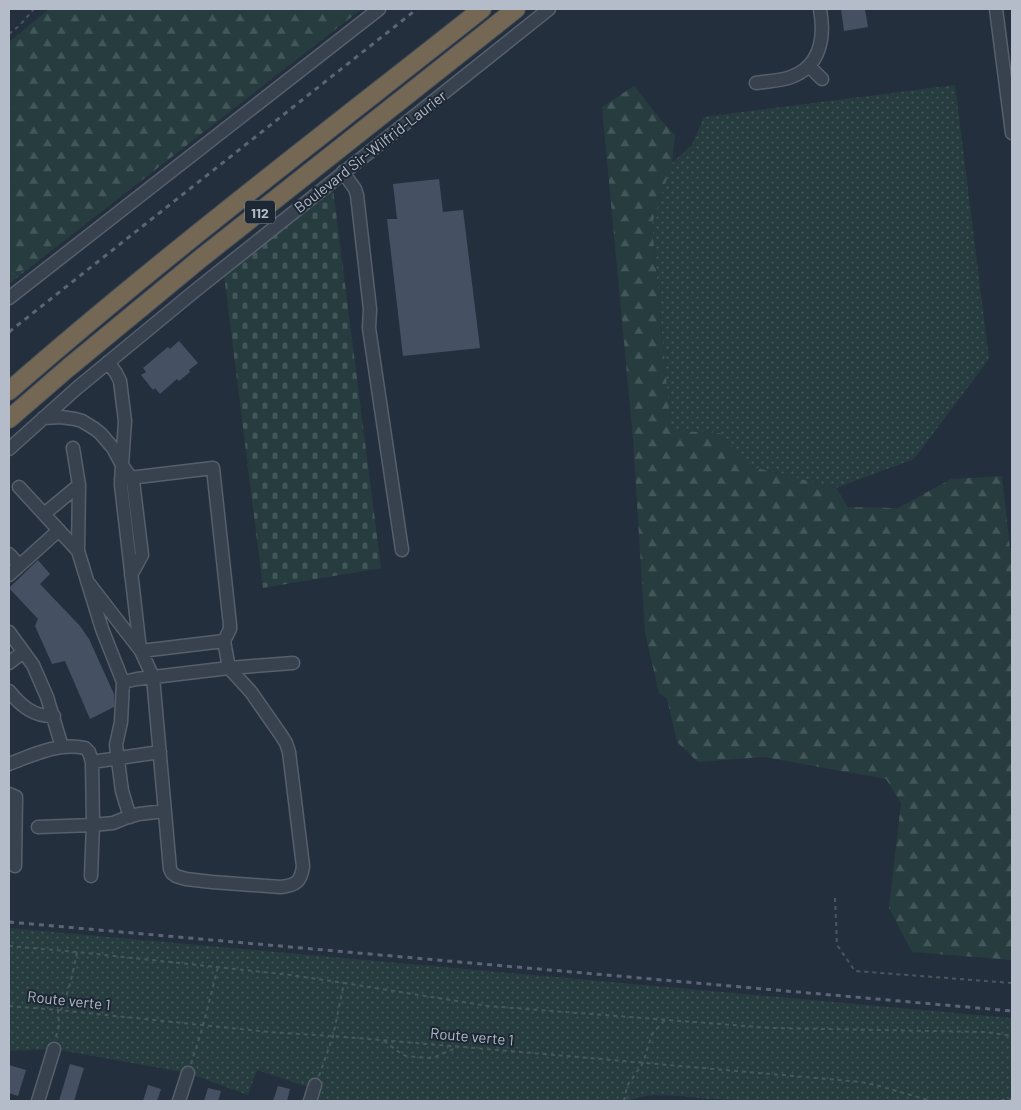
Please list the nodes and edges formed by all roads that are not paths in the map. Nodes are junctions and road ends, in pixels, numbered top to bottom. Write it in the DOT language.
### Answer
graph roads {
  1 [pos="378,9"];
  2 [pos="482,9"];
  3 [pos="516,9"];
  4 [pos="549,9"];
  5 [pos="820,9"];
  6 [pos="996,9"];
  7 [pos="808,66"];
  8 [pos="822,79"];
  9 [pos="756,83"];
  10 [pos="1012,133"];
  11 [pos="343,172"];
  12 [pos="9,298"];
  13 [pos="78,332"];
  14 [pos="108,362"];
  15 [pos="9,377"];
  16 [pos="9,391"];
  17 [pos="43,418"];
  18 [pos="9,419"];
  19 [pos="73,448"];
  20 [pos="9,449"];
  21 [pos="122,465"];
  22 [pos="126,478"];
  23 [pos="79,485"];
  24 [pos="19,487"];
  25 [pos="44,514"];
  26 [pos="59,530"];
  27 [pos="402,550"];
  28 [pos="78,551"];
  29 [pos="9,554"];
  30 [pos="19,565"];
  31 [pos="9,575"];
  32 [pos="87,581"];
  33 [pos="9,632"];
  34 [pos="224,641"];
  35 [pos="141,651"];
  36 [pos="23,652"];
  37 [pos="9,663"];
  38 [pos="293,663"];
  39 [pos="228,668"];
  40 [pos="153,677"];
  41 [pos="123,682"];
  42 [pos="9,691"];
  43 [pos="54,716"];
  44 [pos="62,747"];
  45 [pos="160,752"];
  46 [pos="117,758"];
  47 [pos="92,762"];
  48 [pos="9,764"];
  49 [pos="9,794"];
  50 [pos="165,811"];
  51 [pos="130,816"];
  52 [pos="93,825"];
  53 [pos="38,827"];
  54 [pos="15,866"];
  55 [pos="91,876"];
  56 [pos="54,1049"];
  57 [pos="188,1073"];
  58 [pos="315,1085"];
  59 [pos="38,1101"];
  60 [pos="179,1101"];
  61 [pos="310,1101"];
  1 -- 12 [label="street"];
  2 -- 13 [label="highway, 112"];
  3 -- 18 [label="highway, Boulevard Sir-Wilfrid-Laurier / 112"];
  4 -- 11 [label="street, Boulevard Sir-Wilfrid-Laurier"];
  5 -- 7 [label="street"];
  6 -- 10 [label="street"];
  7 -- 8 [label="street"];
  7 -- 9 [label="street"];
  11 -- 14 [label="street, Boulevard Sir-Wilfrid-Laurier"];
  11 -- 27 [label="street"];
  13 -- 15 [label="highway"];
  13 -- 16 [label="highway, 112"];
  14 -- 17 [label="street, Boulevard Sir-Wilfrid-Laurier"];
  14 -- 21 [label="street"];
  17 -- 20 [label="street, Boulevard Sir-Wilfrid-Laurier"];
  17 -- 21 [label="street"];
  19 -- 23 [label="street"];
  21 -- 22 [label="street"];
  22 -- 34 [label="street"];
  22 -- 35 [label="street"];
  23 -- 25 [label="street"];
  23 -- 28 [label="street"];
  24 -- 25 [label="street"];
  25 -- 26 [label="street"];
  26 -- 28 [label="street"];
  26 -- 30 [label="street"];
  28 -- 32 [label="street"];
  29 -- 30 [label="street"];
  30 -- 31 [label="street"];
  32 -- 35 [label="street"];
  32 -- 41 [label="street"];
  33 -- 36 [label="street"];
  34 -- 35 [label="street"];
  34 -- 39 [label="street"];
  35 -- 40 [label="street"];
  36 -- 37 [label="street"];
  36 -- 43 [label="street"];
  38 -- 39 [label="street"];
  39 -- 40 [label="street"];
  39 -- 50 [label="street"];
  40 -- 41 [label="street"];
  40 -- 45 [label="street"];
  41 -- 46 [label="street"];
  42 -- 43 [label="street"];
  43 -- 44 [label="street"];
  44 -- 47 [label="street"];
  44 -- 48 [label="street"];
  45 -- 46 [label="street"];
  45 -- 50 [label="street"];
  46 -- 47 [label="street"];
  46 -- 51 [label="street"];
  47 -- 52 [label="street"];
  49 -- 54 [label="street"];
  50 -- 51 [label="street"];
  51 -- 52 [label="street"];
  52 -- 53 [label="street"];
  52 -- 55 [label="street"];
  56 -- 59 [label="street"];
  57 -- 60 [label="street"];
  58 -- 61 [label="street"];
}
